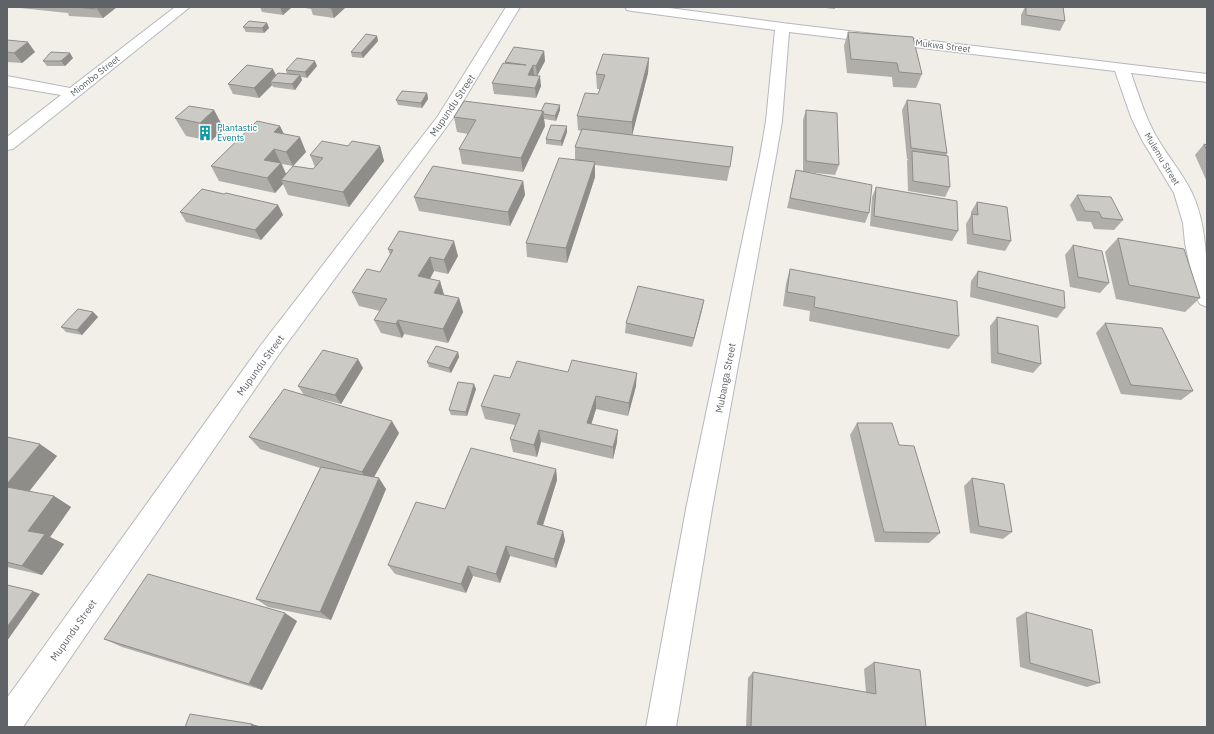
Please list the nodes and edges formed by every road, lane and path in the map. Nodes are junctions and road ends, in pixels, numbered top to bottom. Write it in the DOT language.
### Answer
graph roads {
  1 [pos="183,7"];
  2 [pos="513,7"];
  3 [pos="632,7"];
  4 [pos="782,27"];
  5 [pos="1121,67"];
  6 [pos="1207,78"];
  7 [pos="7,81"];
  8 [pos="74,93"];
  9 [pos="7,145"];
  10 [pos="1201,244"];
  11 [pos="1207,299"];
  12 [pos="7,724"];
  13 [pos="661,727"];
  1 -- 8 [label="street, Miombo Street"];
  2 -- 12 [label="street, Mupundu Street"];
  3 -- 4 [label="street, Mukwa Street"];
  4 -- 5 [label="street, Mukwa Street"];
  4 -- 13 [label="street, Mubanga Street"];
  5 -- 6 [label="street, Mukwa Street"];
  5 -- 10 [label="street, Mulemu Street"];
  7 -- 8 [label="street"];
  8 -- 9 [label="street, Miombo Street"];
  10 -- 11 [label="street, Mulemu Street"];
}
